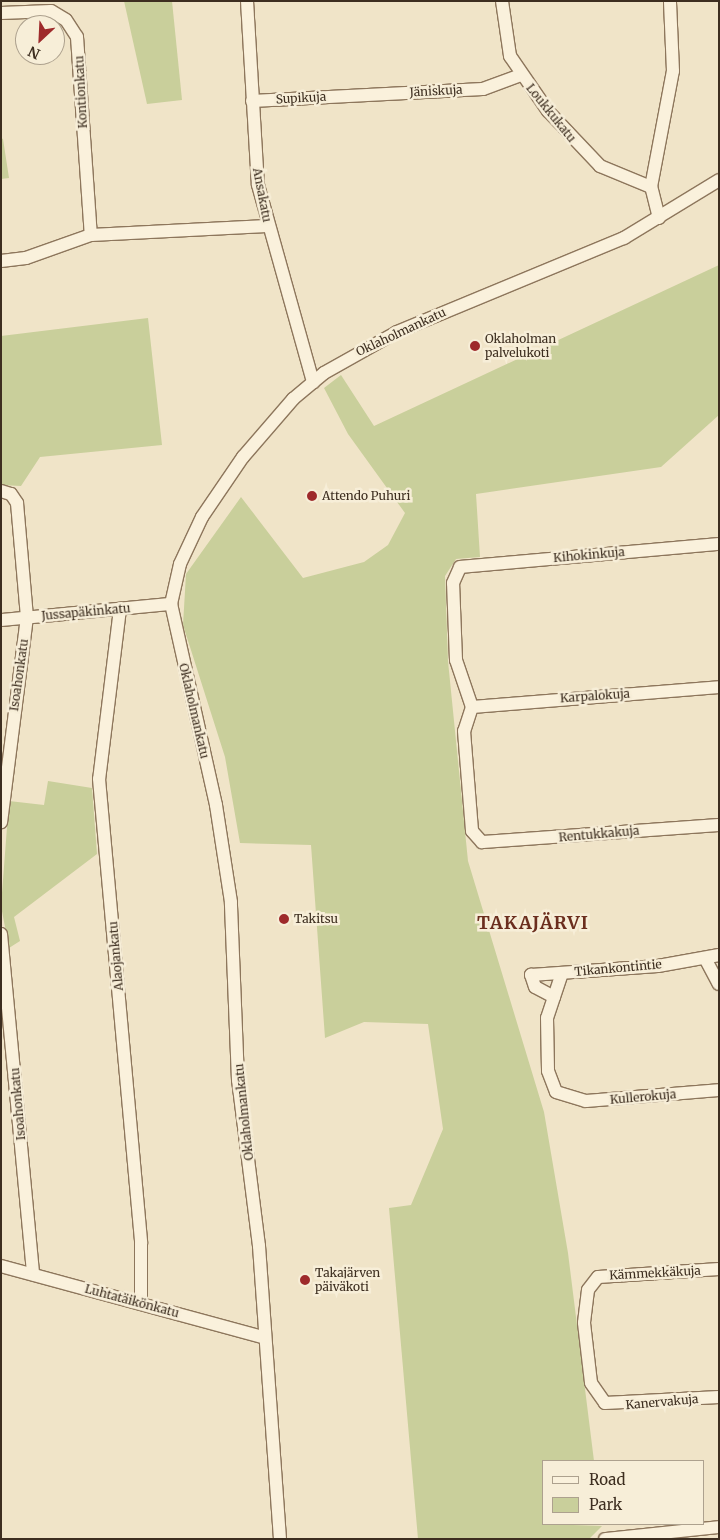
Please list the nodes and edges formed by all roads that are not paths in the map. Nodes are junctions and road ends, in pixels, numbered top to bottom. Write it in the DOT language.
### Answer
graph roads {
  1 [pos="247,1"];
  2 [pos="502,1"];
  3 [pos="670,1"];
  4 [pos="1,13"];
  5 [pos="521,75"];
  6 [pos="349,96"];
  7 [pos="252,101"];
  8 [pos="719,180"];
  9 [pos="650,187"];
  10 [pos="659,218"];
  11 [pos="267,226"];
  12 [pos="91,235"];
  13 [pos="1,261"];
  14 [pos="313,382"];
  15 [pos="1,492"];
  16 [pos="719,544"];
  17 [pos="172,604"];
  18 [pos="120,609"];
  19 [pos="27,618"];
  20 [pos="1,620"];
  21 [pos="719,687"];
  22 [pos="472,707"];
  23 [pos="1,822"];
  24 [pos="719,825"];
  25 [pos="1,934"];
  26 [pos="719,954"];
  27 [pos="706,960"];
  28 [pos="562,973"];
  29 [pos="719,984"];
  30 [pos="554,997"];
  31 [pos="719,1090"];
  32 [pos="1,1266"];
  33 [pos="719,1270"];
  34 [pos="33,1274"];
  35 [pos="141,1303"];
  36 [pos="262,1337"];
  37 [pos="719,1397"];
  38 [pos="605,1403"];
  39 [pos="719,1527"];
  40 [pos="280,1539"];
  41 [pos="605,1539"];
  1 -- 7 [label="street, Ansakatu"];
  2 -- 5 [label="street, Loukkukatu"];
  3 -- 9 [label="street"];
  4 -- 12 [label="street, Kontionkatu"];
  5 -- 6 [label="street, Jäniskuja"];
  5 -- 9 [label="street, Loukkukatu"];
  6 -- 7 [label="street, Supikuja"];
  7 -- 11 [label="street, Ansakatu"];
  8 -- 10 [label="street, Oklaholmankatu"];
  9 -- 10 [label="street"];
  10 -- 14 [label="street, Oklaholmankatu"];
  11 -- 12 [label="street"];
  11 -- 14 [label="street, Ansakatu"];
  12 -- 13 [label="street"];
  14 -- 17 [label="street, Oklaholmankatu"];
  15 -- 19 [label="street, Isoahonkatu"];
  16 -- 22 [label="street, Kihokinkuja"];
  17 -- 18 [label="street, Jussapäkinkatu"];
  17 -- 36 [label="street, Oklaholmankatu"];
  18 -- 19 [label="street, Jussapäkinkatu"];
  18 -- 35 [label="street, Alaojankatu"];
  19 -- 20 [label="street, Jussapäkinkatu"];
  19 -- 23 [label="street, Isoahonkatu"];
  21 -- 22 [label="street, Karpalokuja"];
  22 -- 24 [label="street, Rentukkakuja"];
  25 -- 34 [label="street, Isoahonkatu"];
  26 -- 27 [label="street, Tikankontintie"];
  27 -- 28 [label="street, Tikankontintie"];
  27 -- 29 [label="street"];
  28 -- 30 [label="street"];
  28 -- 30 [label="street, Tikankontintie"];
  30 -- 31 [label="street, Kullerokuja"];
  32 -- 34 [label="street, Luhtatäikönkatu"];
  33 -- 38 [label="street, Kämmekkäkuja"];
  34 -- 35 [label="street, Luhtatäikönkatu"];
  35 -- 36 [label="street, Luhtatäikönkatu"];
  36 -- 40 [label="street, Oklaholmankatu"];
  37 -- 38 [label="street, Kanervakuja"];
  39 -- 41 [label="street"];
}
